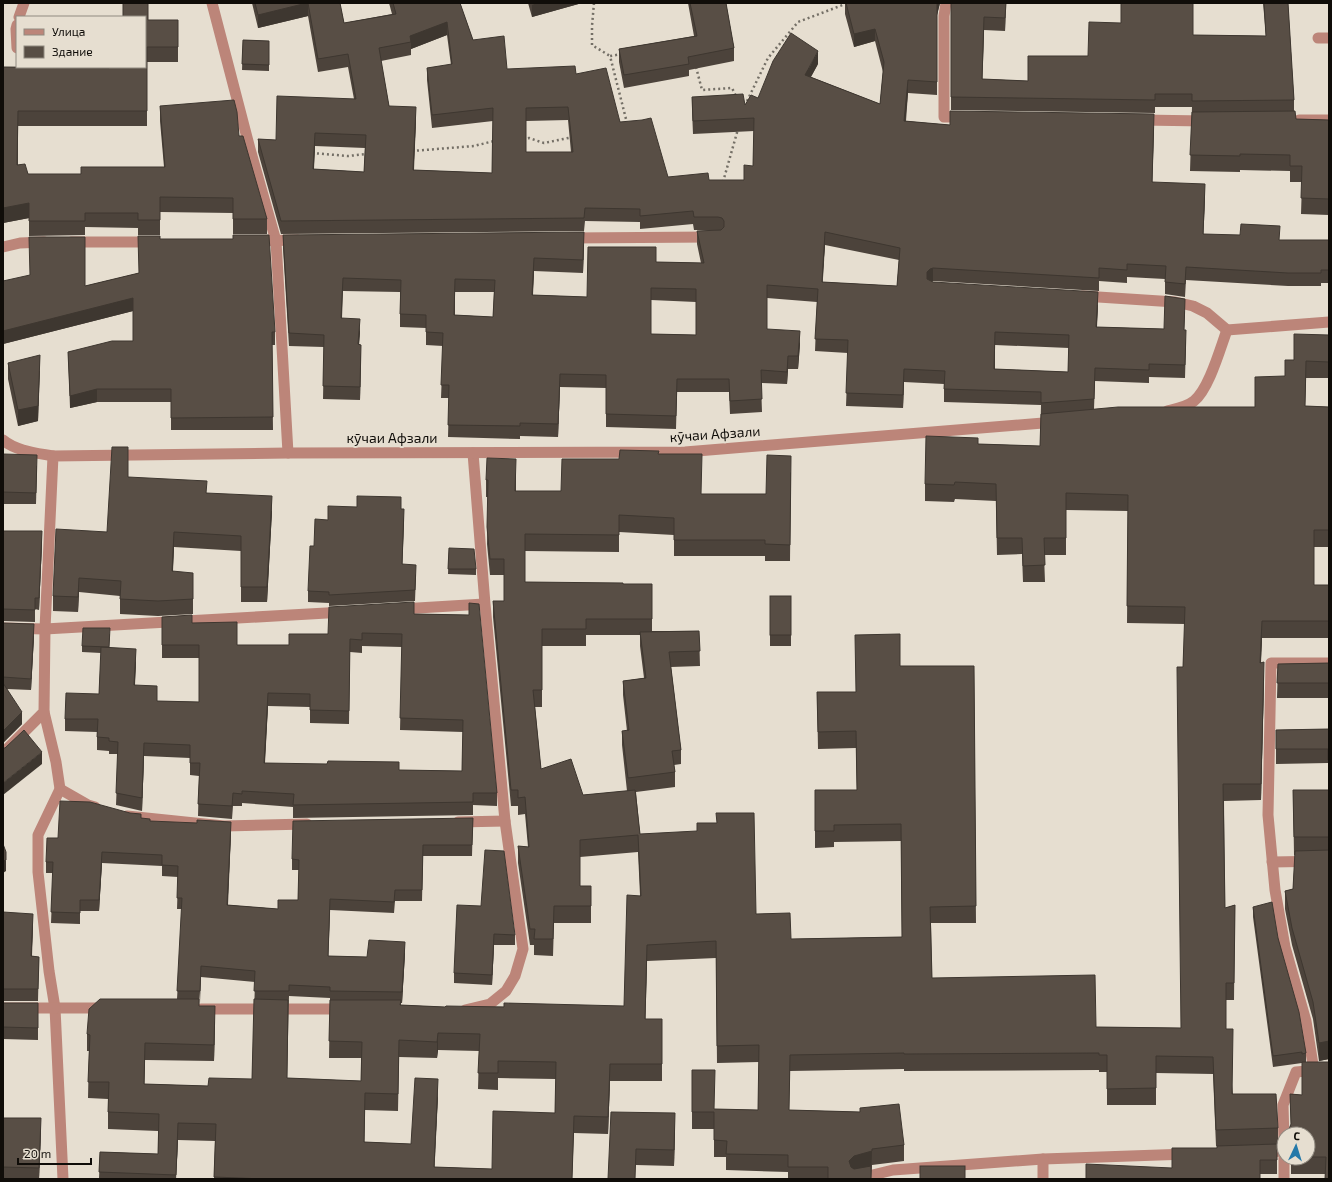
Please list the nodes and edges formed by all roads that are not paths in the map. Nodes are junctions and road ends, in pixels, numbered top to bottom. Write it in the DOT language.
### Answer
graph roads {
  1 [pos="24,3"];
  2 [pos="212,3"];
  3 [pos="946,3"];
  4 [pos="20,16"];
  5 [pos="975,117"];
  6 [pos="1131,120"];
  7 [pos="1289,120"];
  8 [pos="1329,120"];
  9 [pos="1217,121"];
  10 [pos="718,236"];
  11 [pos="560,238"];
  12 [pos="308,240"];
  13 [pos="244,241"];
  14 [pos="276,241"];
  15 [pos="164,242"];
  16 [pos="3,246"];
  17 [pos="1073,296"];
  18 [pos="1329,322"];
  19 [pos="1227,330"];
  20 [pos="1154,414"];
  21 [pos="1066,422"];
  22 [pos="3,440"];
  23 [pos="288,453"];
  24 [pos="473,453"];
  25 [pos="53,456"];
  26 [pos="485,604"];
  27 [pos="391,610"];
  28 [pos="351,612"];
  29 [pos="3,628"];
  30 [pos="45,629"];
  31 [pos="1329,662"];
  32 [pos="44,712"];
  33 [pos="3,753"];
  34 [pos="60,790"];
  35 [pos="103,809"];
  36 [pos="117,813"];
  37 [pos="505,821"];
  38 [pos="451,822"];
  39 [pos="318,824"];
  40 [pos="1329,861"];
  41 [pos="1272,862"];
  42 [pos="3,1008"];
  43 [pos="55,1008"];
  44 [pos="118,1008"];
  45 [pos="190,1008"];
  46 [pos="357,1010"];
  47 [pos="452,1010"];
  48 [pos="1329,1069"];
  49 [pos="1314,1071"];
  50 [pos="1284,1126"];
  51 [pos="1276,1151"];
  52 [pos="1253,1152"];
  53 [pos="1199,1154"];
  54 [pos="1043,1159"];
  55 [pos="1284,1166"];
  56 [pos="63,1179"];
  57 [pos="856,1179"];
  58 [pos="1043,1179"];
  59 [pos="1284,1179"];
  1 -- 4 [label="street"];
  2 -- 14 [label="street"];
  3 -- 5 [label="street"];
  6 -- 9 [label="street"];
  7 -- 8 [label="street"];
  10 -- 11 [label="street"];
  12 -- 14 [label="street"];
  13 -- 14 [label="street"];
  14 -- 23 [label="street"];
  15 -- 16 [label="street"];
  17 -- 19 [label="street"];
  18 -- 19 [label="street"];
  19 -- 20 [label="street"];
  21 -- 24 [label="street, кӯчаи Афзали"];
  22 -- 25 [label="street, кӯчаи Афзали"];
  23 -- 24 [label="street, кӯчаи Афзали"];
  23 -- 25 [label="street, кӯчаи Афзали"];
  24 -- 26 [label="street"];
  25 -- 30 [label="street"];
  26 -- 27 [label="street"];
  26 -- 37 [label="street"];
  28 -- 30 [label="street"];
  29 -- 30 [label="street"];
  30 -- 32 [label="street"];
  31 -- 41 [label="street"];
  32 -- 33 [label="street"];
  32 -- 34 [label="street"];
  34 -- 35 [label="street"];
  34 -- 43 [label="street"];
  36 -- 39 [label="street"];
  37 -- 38 [label="street"];
  37 -- 47 [label="street"];
  40 -- 41 [label="street"];
  41 -- 49 [label="street"];
  42 -- 43 [label="street"];
  43 -- 44 [label="street"];
  43 -- 56 [label="street"];
  45 -- 46 [label="street"];
  48 -- 49 [label="street"];
  49 -- 50 [label="street"];
  51 -- 52 [label="street"];
  53 -- 54 [label="street"];
  54 -- 57 [label="street"];
  54 -- 58 [label="street"];
  55 -- 59 [label="street"];
}
